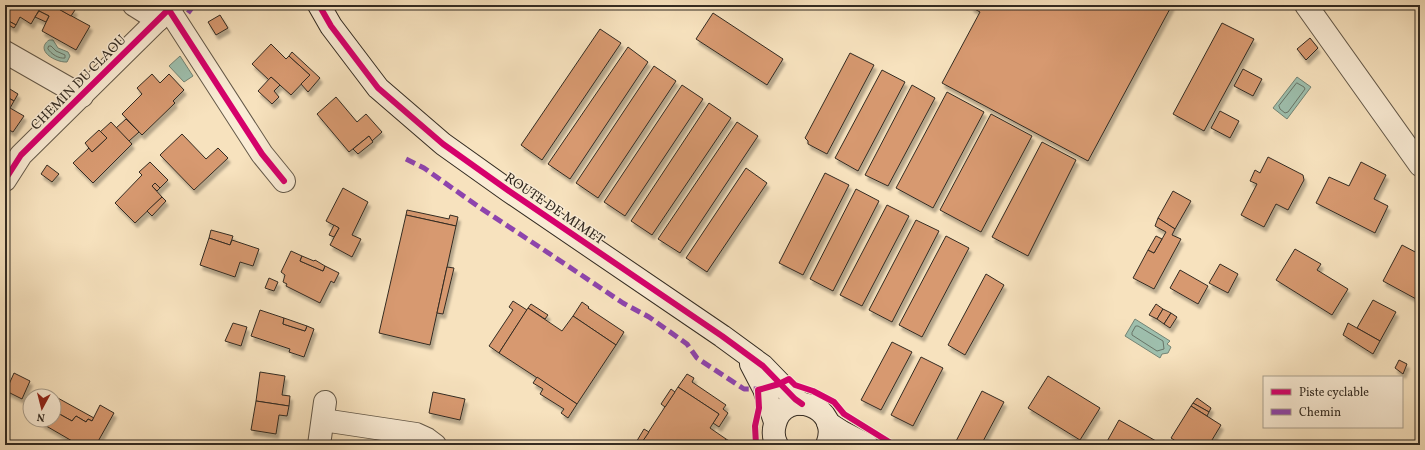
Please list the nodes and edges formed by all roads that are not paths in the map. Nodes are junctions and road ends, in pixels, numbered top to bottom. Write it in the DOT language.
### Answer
graph roads {
  1 [pos="134,5"];
  2 [pos="319,5"];
  3 [pos="1306,5"];
  4 [pos="167,12"];
  5 [pos="5,52"];
  6 [pos="82,96"];
  7 [pos="1420,165"];
  8 [pos="5,180"];
  9 [pos="284,181"];
  10 [pos="745,354"];
  11 [pos="802,404"];
  12 [pos="828,423"];
  13 [pos="775,438"];
  14 [pos="319,445"];
  15 [pos="435,445"];
  16 [pos="827,445"];
  17 [pos="867,445"];
  1 -- 4 [label="street"];
  2 -- 10 [label="street, ROUTE DE MIMET"];
  3 -- 7 [label="street"];
  4 -- 6 [label="street, CHEMIN DU CLAOU"];
  4 -- 9 [label="street"];
  5 -- 6 [label="street"];
  6 -- 8 [label="street, CHEMIN DU CLAOU"];
  10 -- 11 [label="street, ROUTE DE MIMET"];
  10 -- 13 [label="street, ROUTE DE MIMET"];
  11 -- 12 [label="street, ROUTE DE MIMET"];
  11 -- 13 [label="street"];
  12 -- 16 [label="street"];
  12 -- 17 [label="street"];
  14 -- 15 [label="street"];
}
